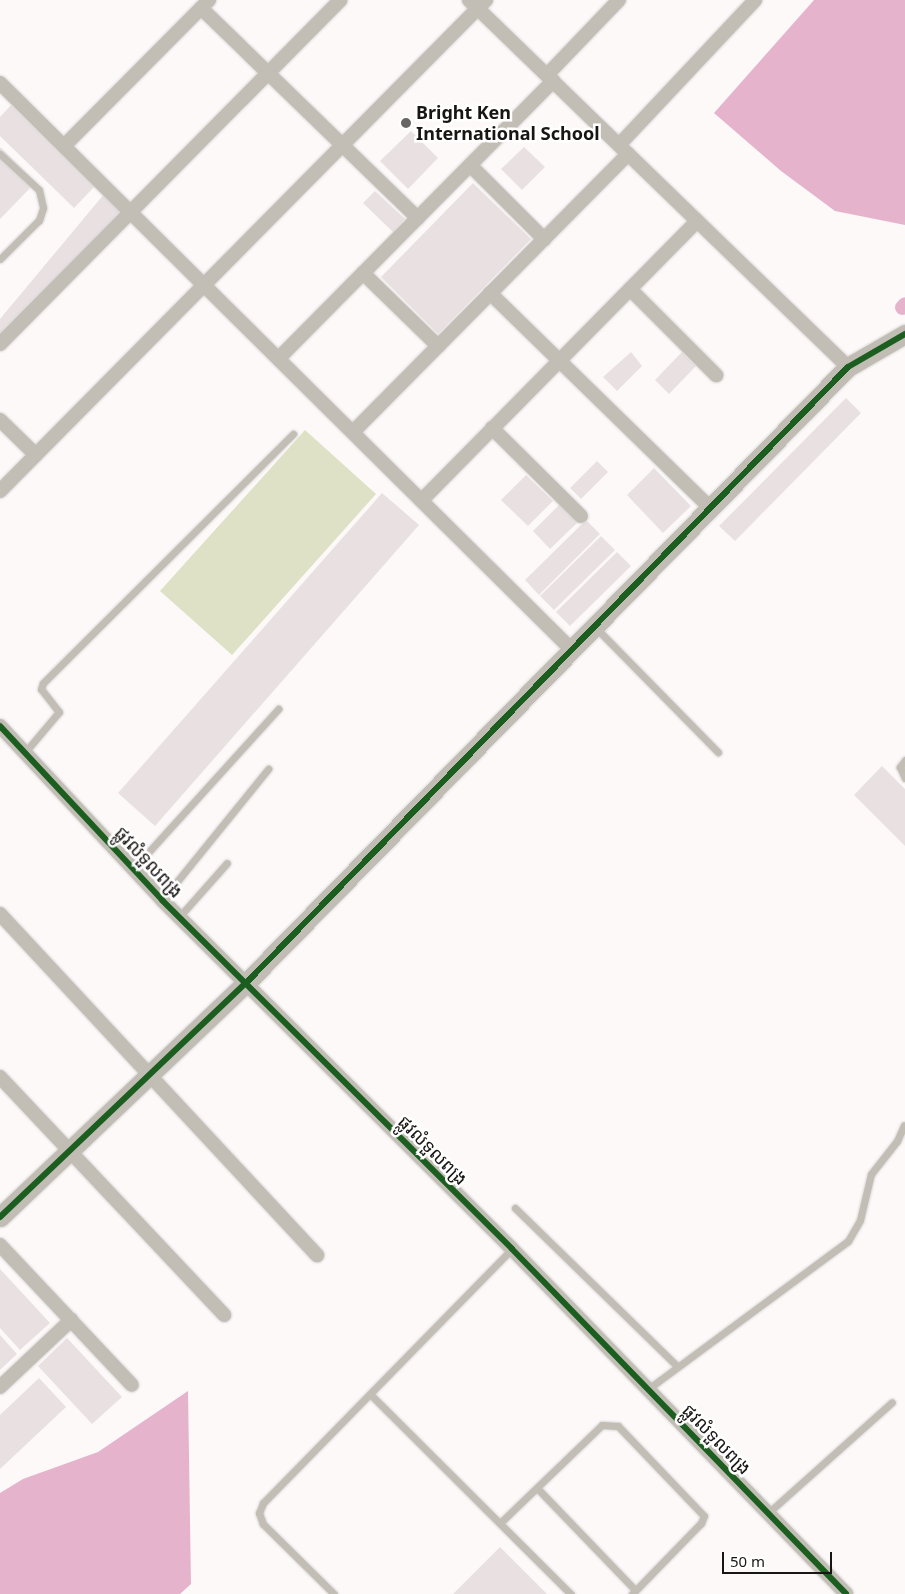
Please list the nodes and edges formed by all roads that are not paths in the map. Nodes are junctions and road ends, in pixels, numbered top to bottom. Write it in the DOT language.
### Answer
graph roads {
  1 [pos="340,0"];
  2 [pos="619,0"];
  3 [pos="755,0"];
  4 [pos="478,3"];
  5 [pos="205,4"];
  6 [pos="269,74"];
  7 [pos="550,78"];
  8 [pos="0,83"];
  9 [pos="343,145"];
  10 [pos="64,146"];
  11 [pos="624,150"];
  12 [pos="0,154"];
  13 [pos="470,165"];
  14 [pos="131,212"];
  15 [pos="418,218"];
  16 [pos="697,221"];
  17 [pos="544,239"];
  18 [pos="0,259"];
  19 [pos="363,273"];
  20 [pos="204,285"];
  21 [pos="630,289"];
  22 [pos="490,293"];
  23 [pos="905,334"];
  24 [pos="0,344"];
  25 [pos="438,346"];
  26 [pos="278,358"];
  27 [pos="559,361"];
  28 [pos="848,367"];
  29 [pos="716,375"];
  30 [pos="0,420"];
  31 [pos="492,428"];
  32 [pos="353,432"];
  33 [pos="293,434"];
  34 [pos="36,455"];
  35 [pos="0,491"];
  36 [pos="422,500"];
  37 [pos="710,508"];
  38 [pos="582,516"];
  39 [pos="594,627"];
  40 [pos="572,650"];
  41 [pos="278,709"];
  42 [pos="0,726"];
  43 [pos="26,751"];
  44 [pos="718,752"];
  45 [pos="905,760"];
  46 [pos="268,769"];
  47 [pos="905,778"];
  48 [pos="227,863"];
  49 [pos="134,868"];
  50 [pos="162,900"];
  51 [pos="0,914"];
  52 [pos="179,917"];
  53 [pos="246,983"];
  54 [pos="148,1076"];
  55 [pos="0,1077"];
  56 [pos="904,1125"];
  57 [pos="69,1151"];
  58 [pos="515,1208"];
  59 [pos="0,1217"];
  60 [pos="0,1245"];
  61 [pos="512,1250"];
  62 [pos="317,1255"];
  63 [pos="224,1315"];
  64 [pos="71,1320"];
  65 [pos="677,1366"];
  66 [pos="132,1385"];
  67 [pos="0,1387"];
  68 [pos="648,1390"];
  69 [pos="370,1394"];
  70 [pos="892,1402"];
  71 [pos="536,1488"];
  72 [pos="768,1513"];
  73 [pos="500,1523"];
  74 [pos="633,1592"];
  75 [pos="334,1594"];
  76 [pos="571,1594"];
  77 [pos="846,1594"];
  1 -- 6 [label="street"];
  2 -- 7 [label="street"];
  3 -- 11 [label="street"];
  4 -- 7 [label="street"];
  4 -- 9 [label="street"];
  5 -- 6 [label="street"];
  5 -- 10 [label="street"];
  6 -- 9 [label="street"];
  6 -- 14 [label="street"];
  7 -- 11 [label="street"];
  7 -- 13 [label="street"];
  8 -- 10 [label="street"];
  9 -- 15 [label="street"];
  9 -- 20 [label="street"];
  10 -- 14 [label="street"];
  11 -- 16 [label="street"];
  11 -- 17 [label="street"];
  12 -- 18 [label="lane"];
  13 -- 15 [label="street"];
  13 -- 17 [label="street"];
  14 -- 20 [label="street"];
  14 -- 24 [label="street"];
  15 -- 19 [label="street"];
  16 -- 21 [label="street"];
  16 -- 28 [label="street"];
  17 -- 22 [label="street"];
  19 -- 25 [label="street"];
  19 -- 26 [label="street"];
  20 -- 26 [label="street"];
  20 -- 34 [label="street"];
  21 -- 27 [label="street"];
  21 -- 29 [label="street"];
  22 -- 25 [label="street"];
  22 -- 27 [label="street"];
  23 -- 28 [label="street"];
  25 -- 32 [label="street"];
  26 -- 32 [label="street"];
  27 -- 31 [label="street"];
  27 -- 37 [label="street"];
  28 -- 37 [label="street"];
  30 -- 34 [label="street"];
  31 -- 36 [label="street"];
  31 -- 38 [label="street"];
  32 -- 36 [label="street"];
  33 -- 43 [label="lane"];
  34 -- 35 [label="street"];
  36 -- 40 [label="street"];
  37 -- 39 [label="street"];
  39 -- 40 [label="street"];
  39 -- 44 [label="lane"];
  40 -- 53 [label="street"];
  41 -- 49 [label="lane"];
  42 -- 43 [label="street, ផ្លូវលំទួលពង្រ"];
  43 -- 49 [label="street, ផ្លូវលំទួលពង្រ"];
  45 -- 47 [label="lane"];
  46 -- 50 [label="lane"];
  48 -- 52 [label="lane"];
  49 -- 50 [label="street, ផ្លូវលំទួលពង្រ"];
  50 -- 52 [label="street, ផ្លូវលំទួលពង្រ"];
  51 -- 54 [label="street"];
  52 -- 53 [label="street, ផ្លូវលំទួលពង្រ"];
  53 -- 54 [label="street"];
  53 -- 61 [label="street, ផ្លូវលំទួលពង្រ"];
  54 -- 57 [label="street"];
  54 -- 62 [label="street"];
  55 -- 57 [label="street"];
  56 -- 65 [label="lane"];
  57 -- 59 [label="street"];
  57 -- 63 [label="street"];
  58 -- 65 [label="lane"];
  60 -- 64 [label="street"];
  61 -- 68 [label="street, ផ្លូវលំទួលពង្រ"];
  61 -- 69 [label="lane"];
  64 -- 66 [label="street"];
  64 -- 67 [label="street"];
  65 -- 68 [label="lane"];
  68 -- 72 [label="street, ផ្លូវលំទួលពង្រ"];
  69 -- 73 [label="lane"];
  69 -- 75 [label="lane"];
  70 -- 72 [label="lane"];
  71 -- 73 [label="lane"];
  71 -- 74 [label="lane"];
  71 -- 74 [label="lane"];
  72 -- 77 [label="street, ផ្លូវលំទួលពង្រ"];
  73 -- 76 [label="lane"];
}
